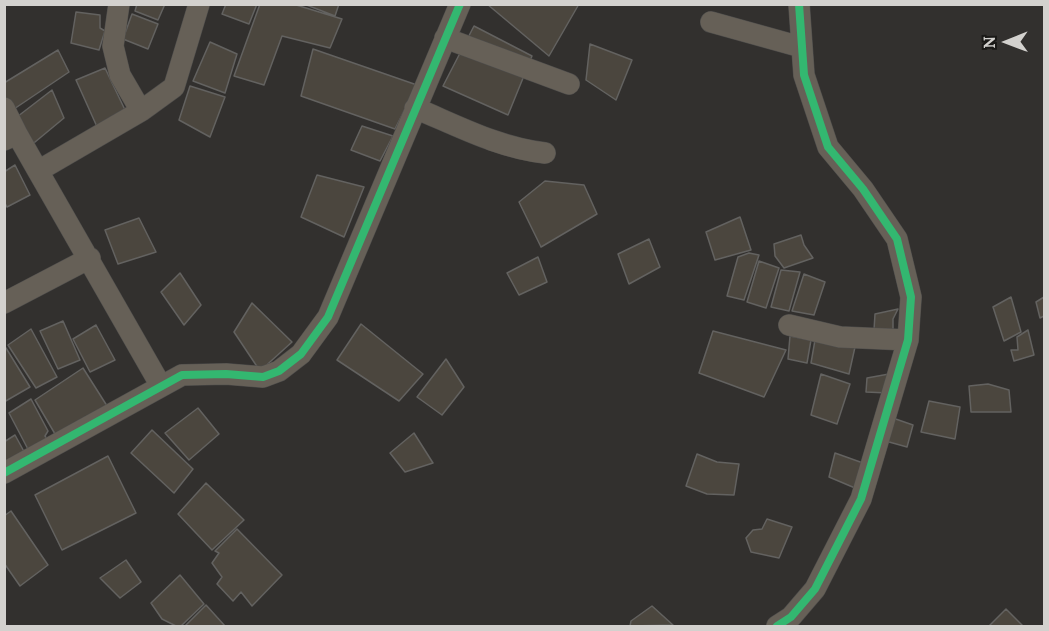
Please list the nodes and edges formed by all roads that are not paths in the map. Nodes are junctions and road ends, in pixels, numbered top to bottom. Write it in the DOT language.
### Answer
graph roads {
  1 [pos="119,4"];
  2 [pos="199,4"];
  3 [pos="460,4"];
  4 [pos="799,4"];
  5 [pos="711,22"];
  6 [pos="445,38"];
  7 [pos="801,47"];
  8 [pos="569,84"];
  9 [pos="4,108"];
  10 [pos="415,108"];
  11 [pos="141,111"];
  12 [pos="11,137"];
  13 [pos="545,153"];
  14 [pos="38,171"];
  15 [pos="90,258"];
  16 [pos="4,303"];
  17 [pos="789,325"];
  18 [pos="908,340"];
  19 [pos="161,386"];
  20 [pos="4,473"];
  21 [pos="777,627"];
  1 -- 11 [label="street"];
  2 -- 11 [label="street"];
  3 -- 6 [label="street"];
  4 -- 7 [label="street"];
  5 -- 7 [label="street"];
  6 -- 8 [label="street"];
  6 -- 10 [label="street"];
  7 -- 18 [label="street"];
  9 -- 12 [label="street"];
  10 -- 13 [label="street"];
  10 -- 19 [label="street"];
  11 -- 14 [label="street"];
  12 -- 14 [label="street"];
  14 -- 15 [label="street"];
  15 -- 16 [label="street"];
  15 -- 19 [label="street"];
  17 -- 18 [label="street"];
  18 -- 21 [label="street"];
  19 -- 20 [label="street"];
}
